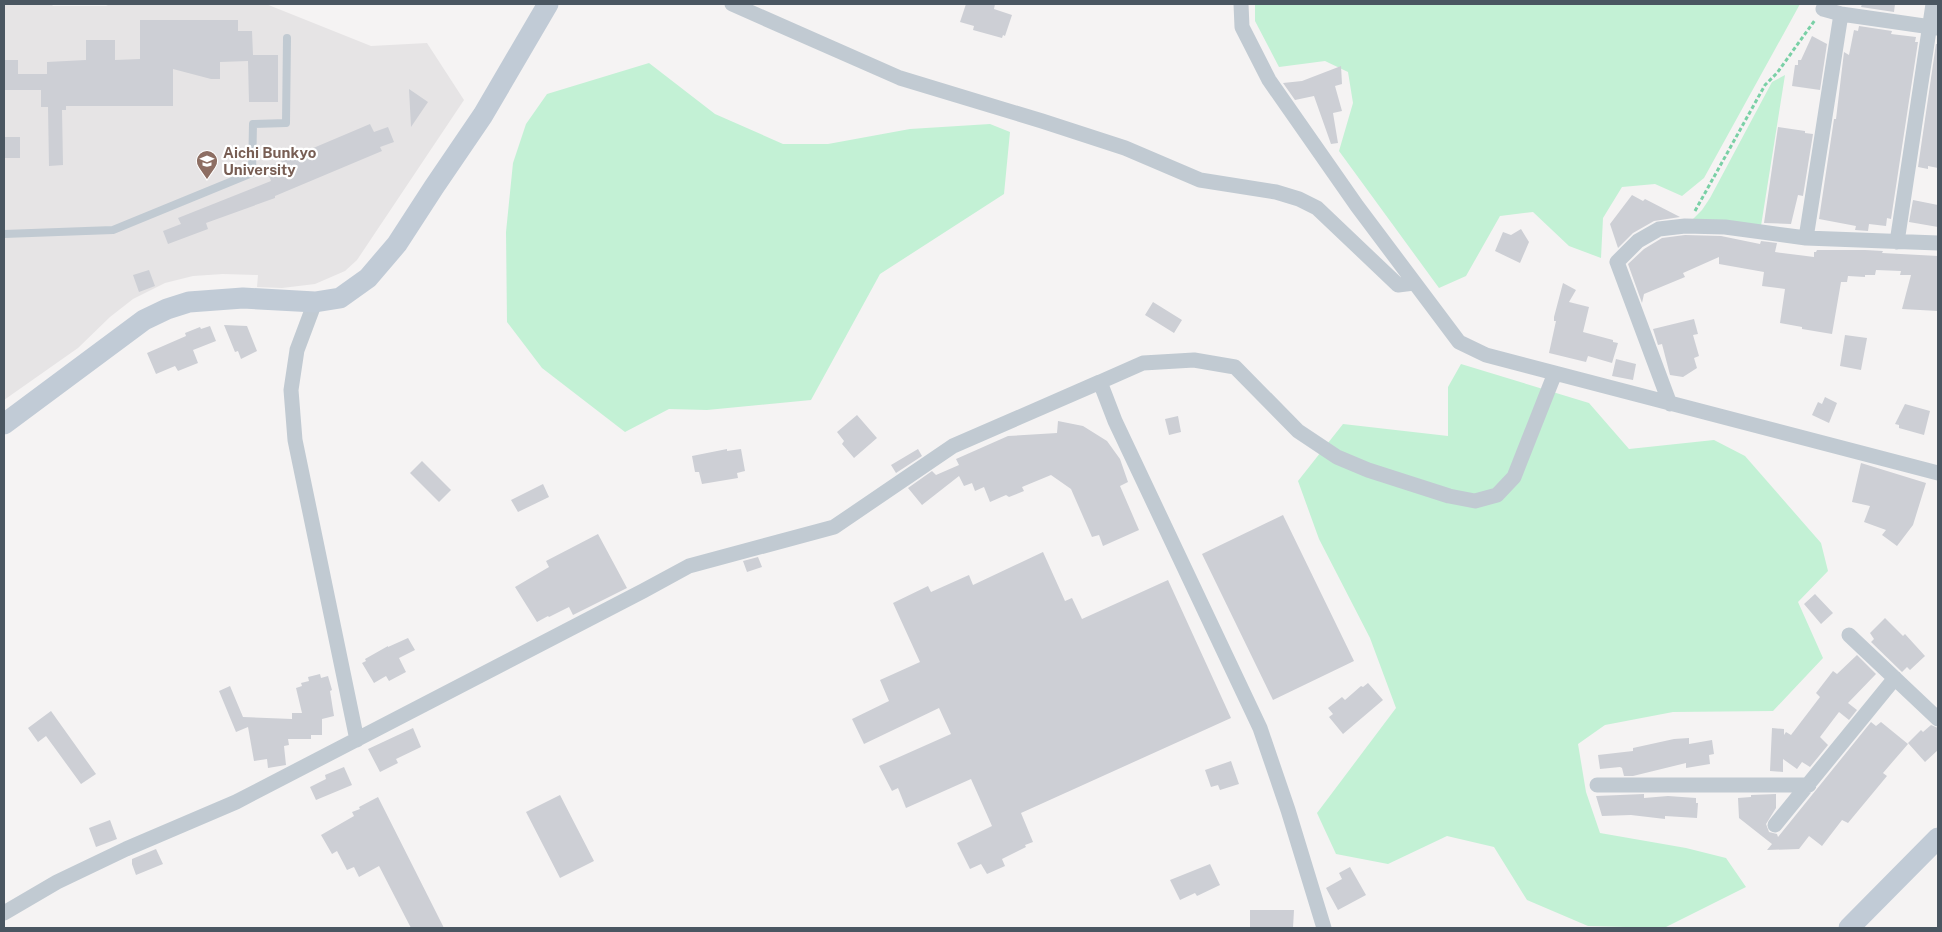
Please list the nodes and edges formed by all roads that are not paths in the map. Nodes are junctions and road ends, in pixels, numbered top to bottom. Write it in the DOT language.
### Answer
graph roads {
  1 [pos="548,4"];
  2 [pos="732,4"];
  3 [pos="1241,4"];
  4 [pos="1933,4"];
  5 [pos="1824,7"];
  6 [pos="1841,14"];
  7 [pos="1934,28"];
  8 [pos="287,38"];
  9 [pos="4,234"];
  10 [pos="1806,238"];
  11 [pos="1897,242"];
  12 [pos="1938,243"];
  13 [pos="1414,283"];
  14 [pos="315,302"];
  15 [pos="1555,373"];
  16 [pos="1100,382"];
  17 [pos="1670,404"];
  18 [pos="4,424"];
  19 [pos="1938,473"];
  20 [pos="1850,635"];
  21 [pos="1895,678"];
  22 [pos="1938,719"];
  23 [pos="357,740"];
  24 [pos="1597,785"];
  25 [pos="1809,785"];
  26 [pos="1775,825"];
  27 [pos="1938,838"];
  28 [pos="4,913"];
  29 [pos="1324,928"];
  30 [pos="1848,928"];
  1 -- 14 [label="street"];
  2 -- 13 [label="street"];
  3 -- 13 [label="street"];
  4 -- 7 [label="street"];
  5 -- 6 [label="street"];
  6 -- 7 [label="street"];
  6 -- 10 [label="street"];
  7 -- 11 [label="street"];
  8 -- 9 [label="lane"];
  10 -- 11 [label="street"];
  10 -- 17 [label="street"];
  11 -- 12 [label="street"];
  13 -- 15 [label="street"];
  14 -- 18 [label="street"];
  14 -- 23 [label="street"];
  15 -- 16 [label="street"];
  15 -- 17 [label="street"];
  16 -- 23 [label="street"];
  16 -- 29 [label="street"];
  17 -- 19 [label="street"];
  20 -- 21 [label="street"];
  21 -- 22 [label="street"];
  21 -- 25 [label="street"];
  23 -- 28 [label="street"];
  24 -- 25 [label="street"];
  25 -- 26 [label="street"];
  27 -- 30 [label="street"];
}
